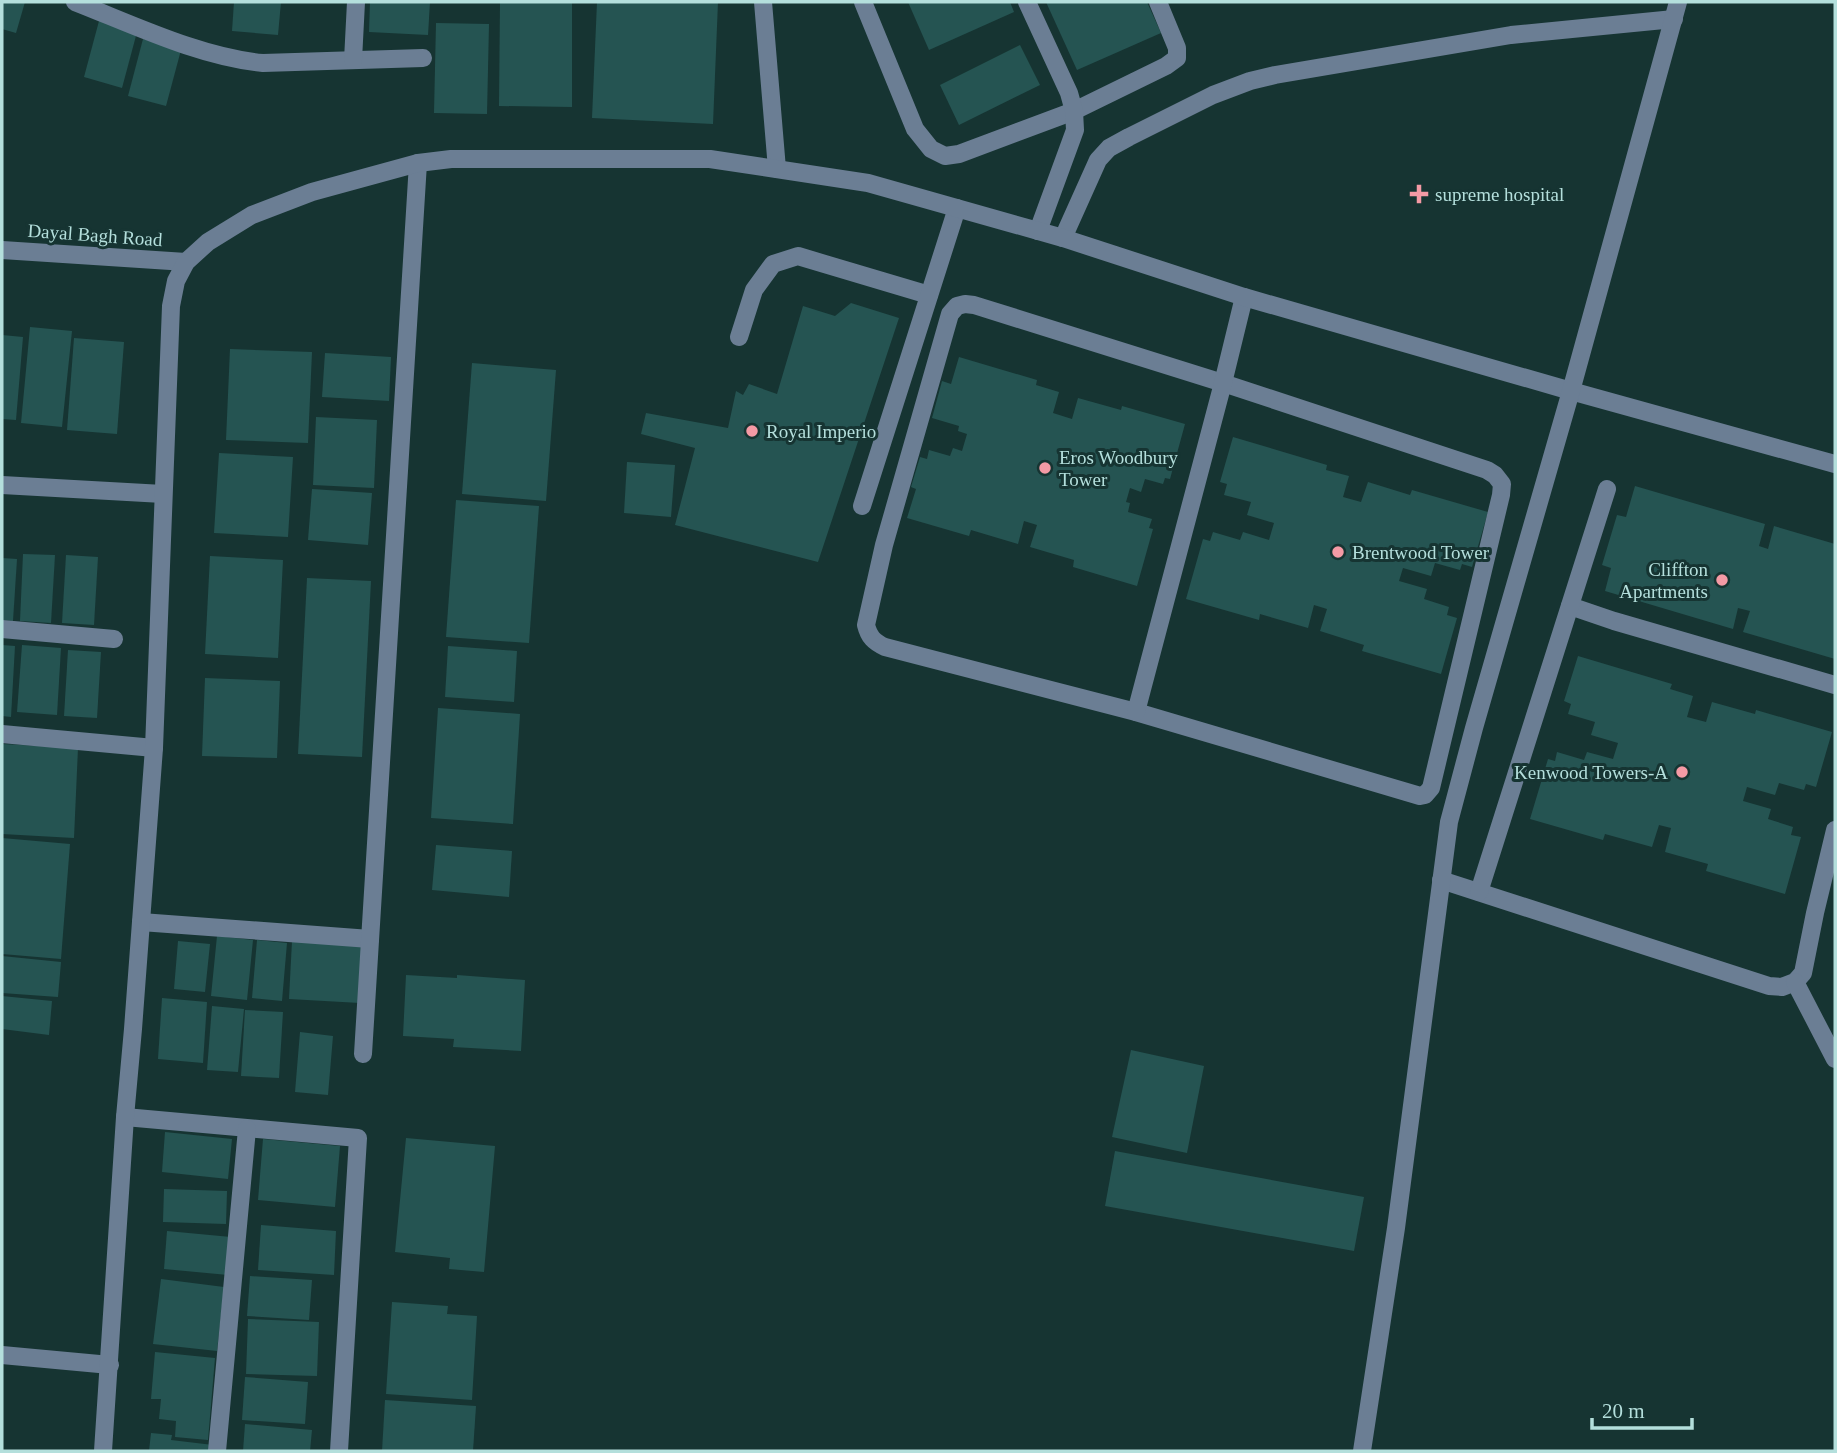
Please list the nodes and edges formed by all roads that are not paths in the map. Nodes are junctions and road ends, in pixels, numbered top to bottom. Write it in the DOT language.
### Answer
graph roads {
  1 [pos="75,2"];
  2 [pos="356,2"];
  3 [pos="763,2"];
  4 [pos="863,2"];
  5 [pos="1027,2"];
  6 [pos="1158,2"];
  7 [pos="1676,10"];
  8 [pos="423,58"];
  9 [pos="354,60"];
  10 [pos="1074,111"];
  11 [pos="418,163"];
  12 [pos="777,169"];
  13 [pos="957,208"];
  14 [pos="1038,231"];
  15 [pos="1063,238"];
  16 [pos="2,250"];
  17 [pos="186,262"];
  18 [pos="929,295"];
  19 [pos="1244,297"];
  20 [pos="739,337"];
  21 [pos="1223,383"];
  22 [pos="1571,391"];
  23 [pos="1835,464"];
  24 [pos="2,485"];
  25 [pos="1607,489"];
  26 [pos="163,494"];
  27 [pos="862,506"];
  28 [pos="1570,606"];
  29 [pos="2,629"];
  30 [pos="114,639"];
  31 [pos="1835,685"];
  32 [pos="1136,712"];
  33 [pos="2,734"];
  34 [pos="154,748"];
  35 [pos="1835,830"];
  36 [pos="1441,880"];
  37 [pos="1479,892"];
  38 [pos="1835,902"];
  39 [pos="1815,913"];
  40 [pos="142,922"];
  41 [pos="370,939"];
  42 [pos="1795,982"];
  43 [pos="363,1054"];
  44 [pos="1835,1059"];
  45 [pos="125,1117"];
  46 [pos="247,1129"];
  47 [pos="2,1354"];
  48 [pos="110,1365"];
  49 [pos="103,1451"];
  50 [pos="217,1451"];
  51 [pos="339,1451"];
  52 [pos="1362,1451"];
  1 -- 9 [label="street"];
  2 -- 9 [label="street"];
  3 -- 12 [label="street"];
  4 -- 10 [label="street"];
  5 -- 10 [label="street"];
  6 -- 10 [label="street"];
  7 -- 15 [label="street"];
  7 -- 22 [label="street"];
  8 -- 9 [label="street"];
  10 -- 14 [label="street"];
  11 -- 12 [label="street"];
  11 -- 17 [label="street"];
  11 -- 41 [label="street"];
  12 -- 13 [label="street"];
  13 -- 14 [label="street"];
  13 -- 18 [label="street"];
  14 -- 15 [label="street"];
  15 -- 19 [label="street"];
  16 -- 17 [label="street, Dayal Bagh Road"];
  17 -- 26 [label="street"];
  18 -- 20 [label="street"];
  18 -- 27 [label="street"];
  19 -- 21 [label="street"];
  19 -- 22 [label="street"];
  21 -- 32 [label="street"];
  21 -- 32 [label="street"];
  21 -- 32 [label="street"];
  22 -- 23 [label="street"];
  22 -- 36 [label="street"];
  24 -- 26 [label="street"];
  25 -- 28 [label="street"];
  26 -- 34 [label="street"];
  28 -- 31 [label="street"];
  28 -- 37 [label="street"];
  29 -- 30 [label="street"];
  33 -- 34 [label="street"];
  34 -- 40 [label="street"];
  35 -- 39 [label="street"];
  36 -- 37 [label="street"];
  36 -- 52 [label="street"];
  37 -- 42 [label="street"];
  38 -- 39 [label="street"];
  39 -- 42 [label="street"];
  40 -- 41 [label="street"];
  40 -- 45 [label="street"];
  41 -- 43 [label="street"];
  42 -- 44 [label="street"];
  45 -- 46 [label="street"];
  45 -- 48 [label="street"];
  46 -- 50 [label="street"];
  46 -- 51 [label="street"];
  47 -- 48 [label="street"];
  48 -- 49 [label="street"];
}
